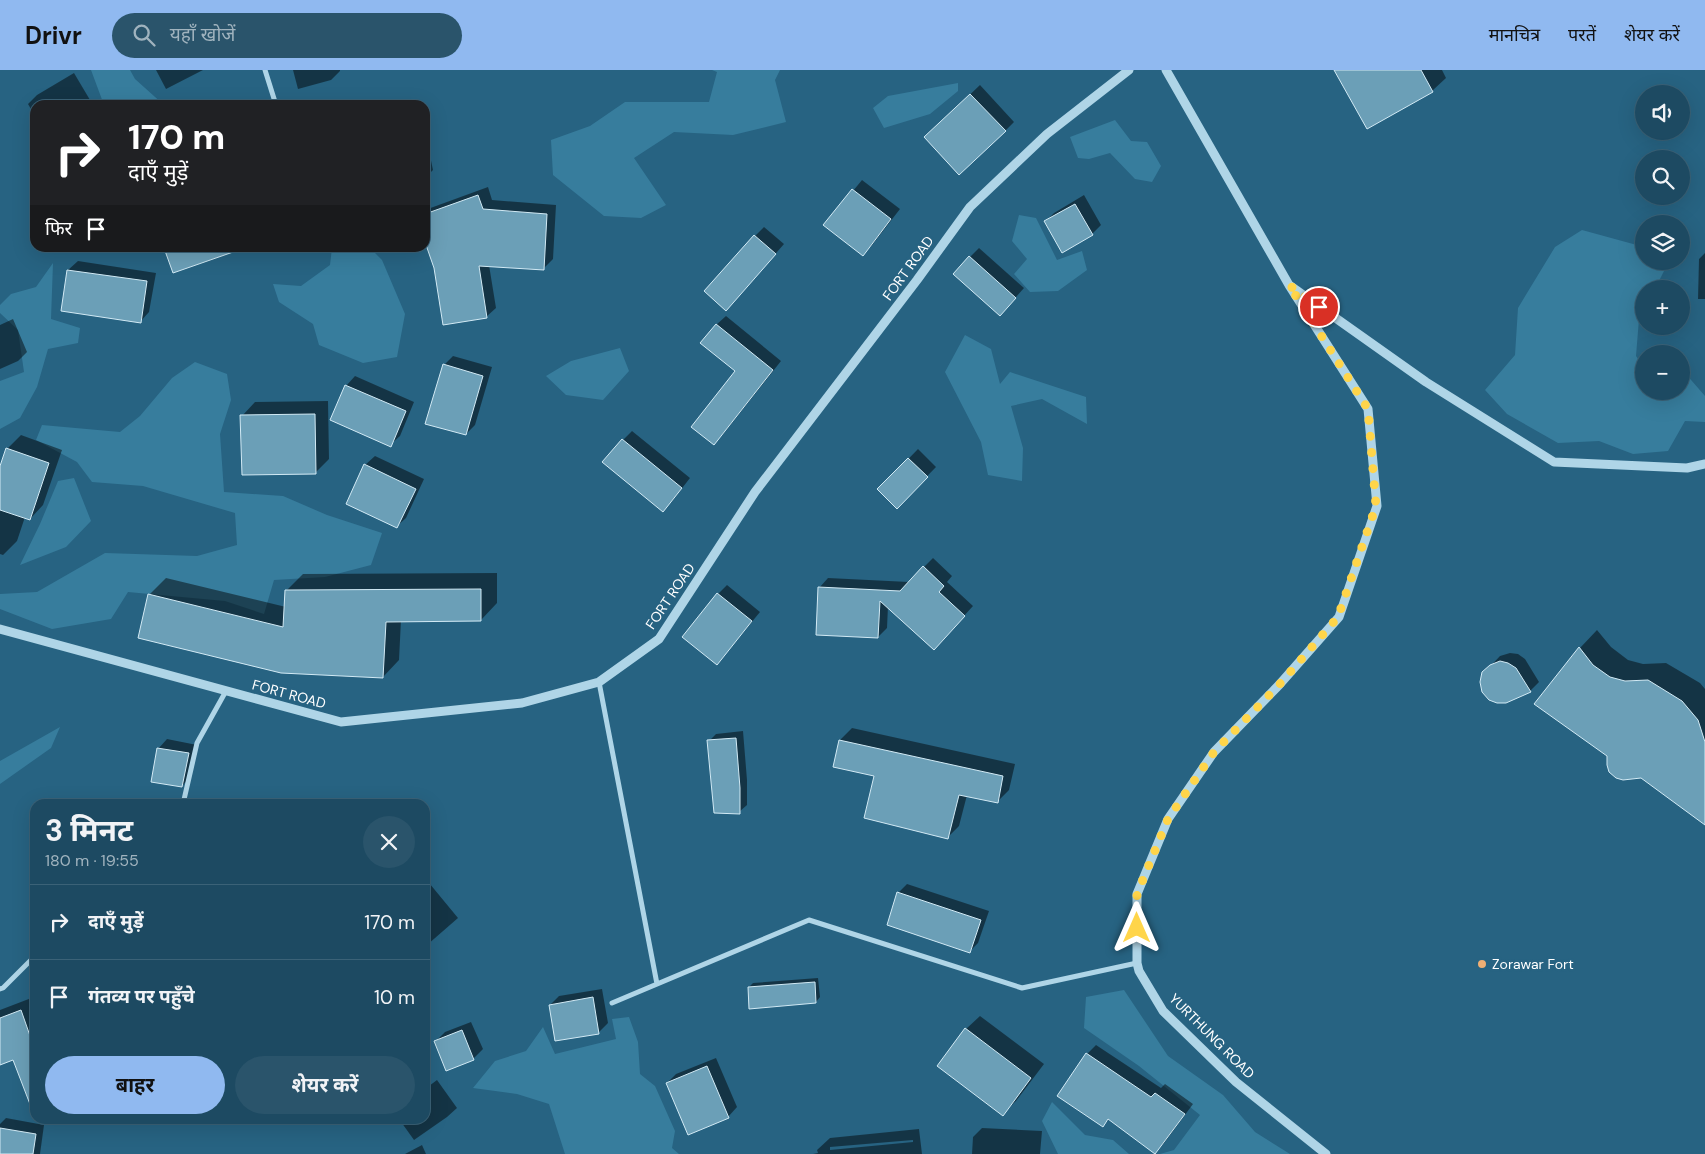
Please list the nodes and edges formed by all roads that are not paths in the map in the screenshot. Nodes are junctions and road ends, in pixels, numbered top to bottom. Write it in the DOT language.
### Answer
graph roads {
  1 [pos="265,70"];
  2 [pos="1130,70"];
  3 [pos="1166,70"];
  4 [pos="274,100"];
  5 [pos="1289,285"];
  6 [pos="1705,464"];
  7 [pos="0,629"];
  8 [pos="599,682"];
  9 [pos="226,691"];
  10 [pos="184,799"];
  11 [pos="30,961"];
  12 [pos="1137,963"];
  13 [pos="657,984"];
  14 [pos="0,989"];
  15 [pos="612,1003"];
  16 [pos="1326,1154"];
  1 -- 4 [label="street"];
  2 -- 8 [label="street, FORT ROAD"];
  3 -- 5 [label="street, YURTHUNG ROAD"];
  5 -- 6 [label="street"];
  5 -- 12 [label="street, YURTHUNG ROAD"];
  7 -- 9 [label="street, FORT ROAD"];
  8 -- 9 [label="street, FORT ROAD"];
  8 -- 13 [label="street"];
  9 -- 10 [label="street"];
  11 -- 14 [label="street"];
  12 -- 13 [label="street"];
  12 -- 16 [label="street, YURTHUNG ROAD"];
  13 -- 15 [label="street"];
}
